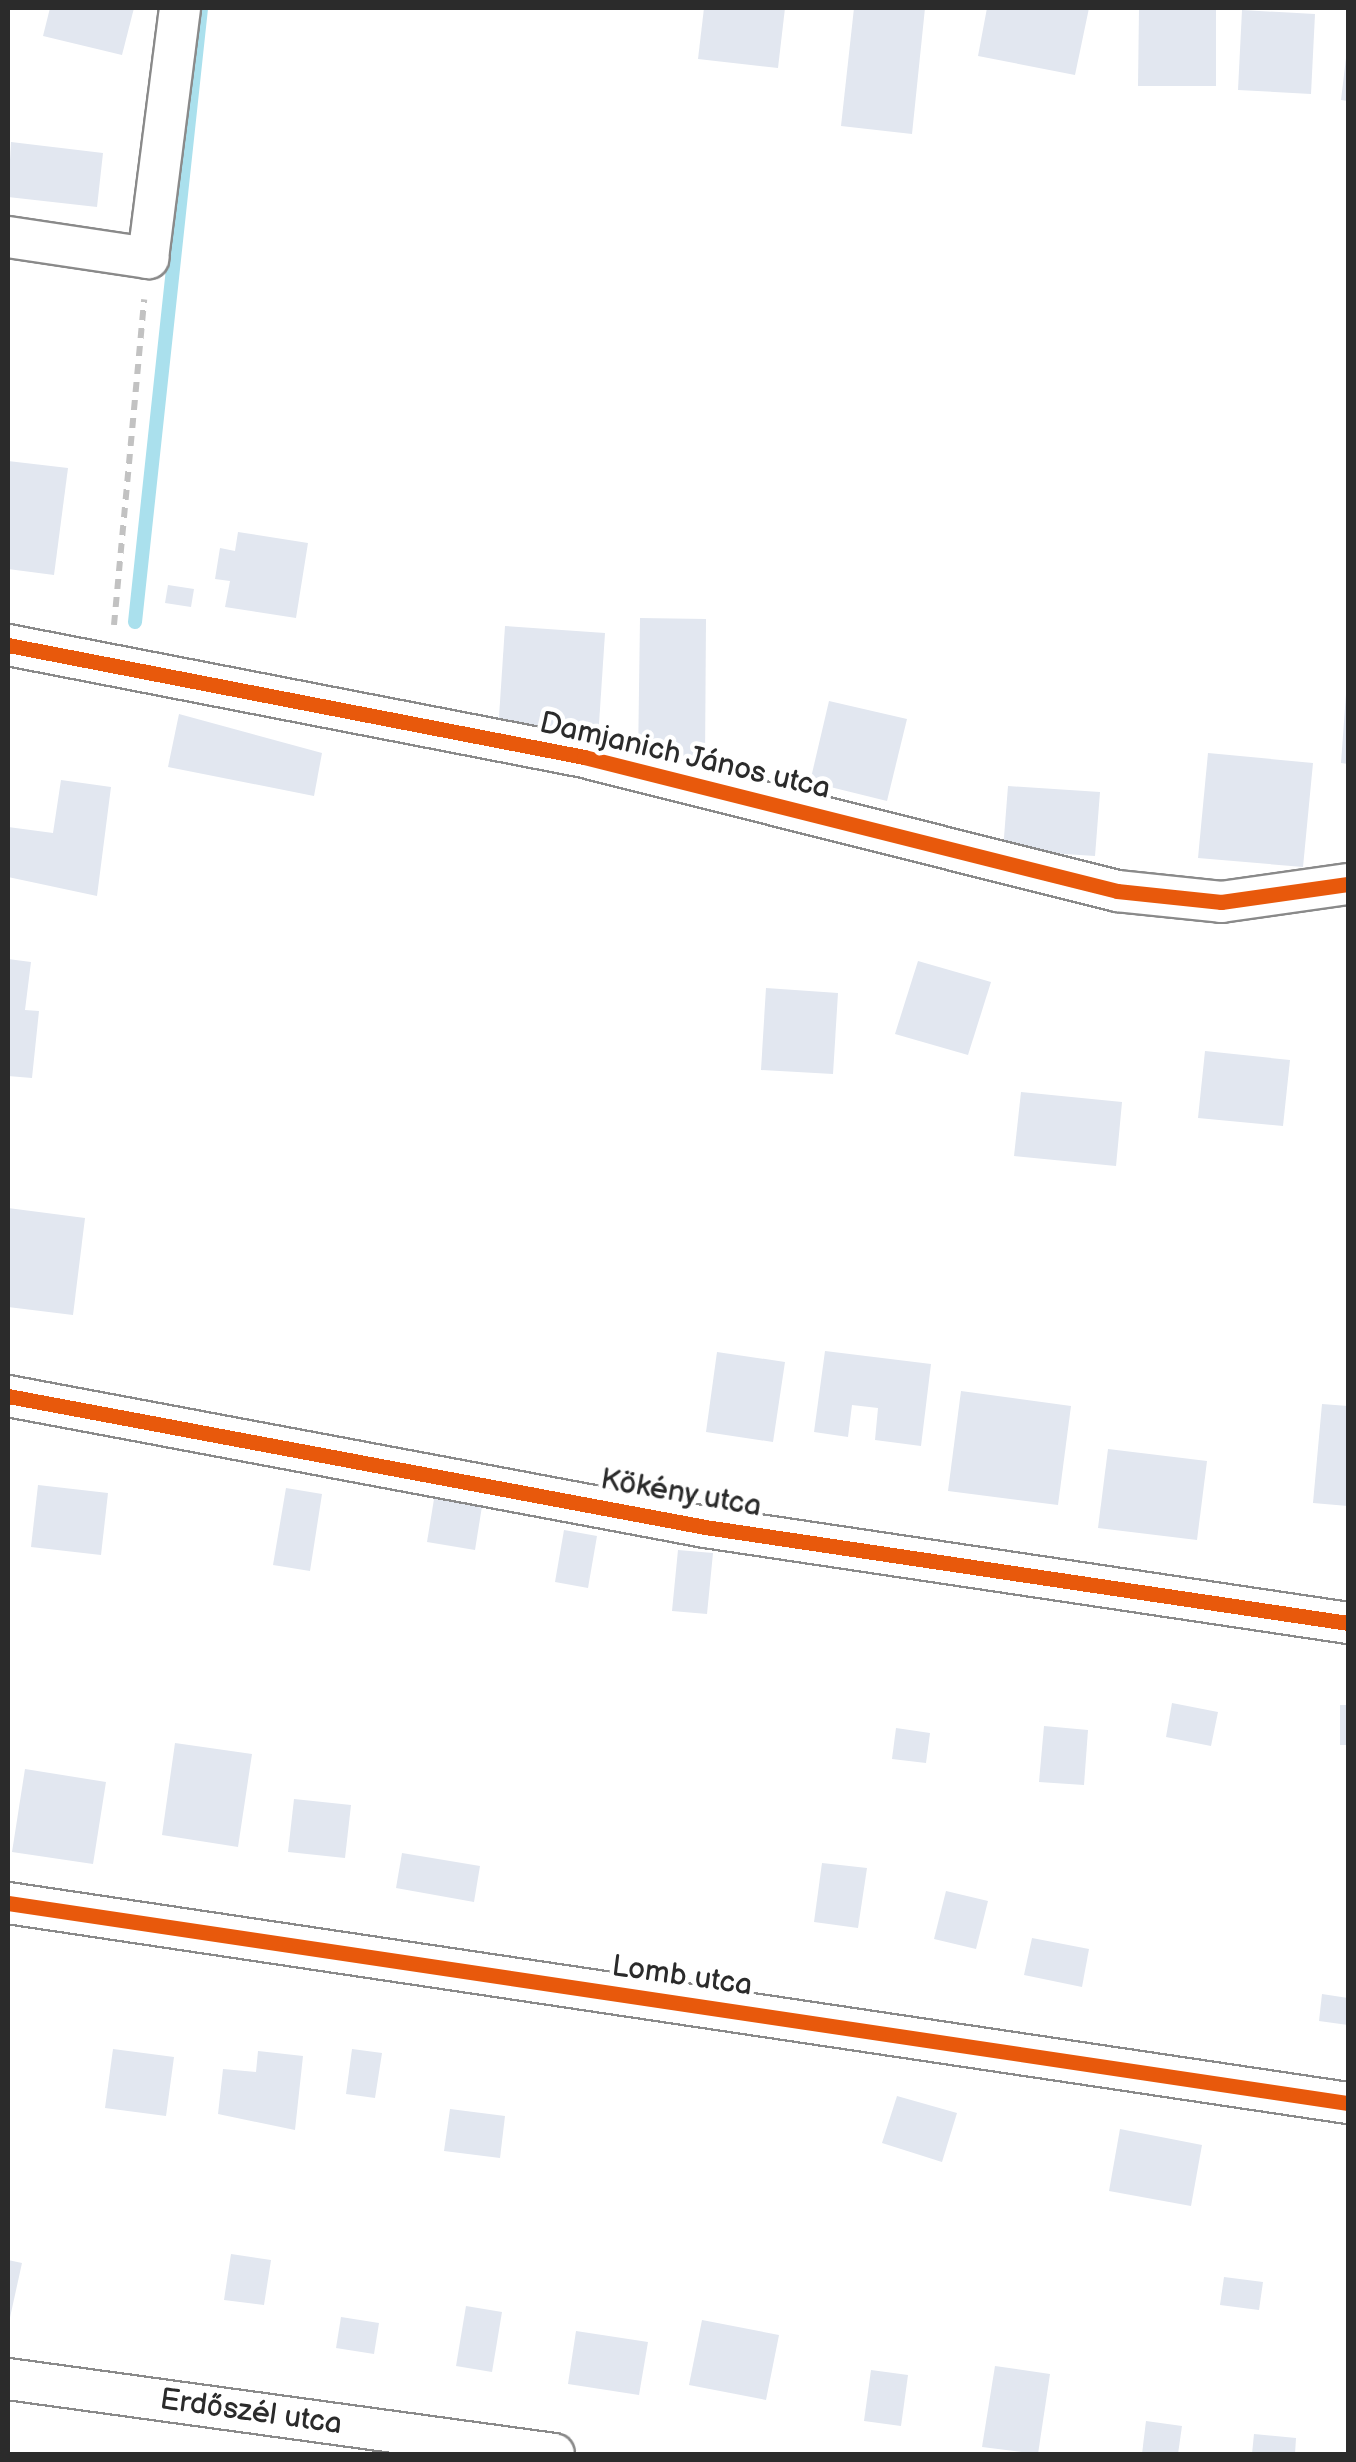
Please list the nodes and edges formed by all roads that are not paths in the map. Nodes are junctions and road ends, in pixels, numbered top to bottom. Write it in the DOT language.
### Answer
graph roads {
  1 [pos="180,8"];
  2 [pos="8,237"];
  3 [pos="8,644"];
  4 [pos="1348,884"];
  5 [pos="8,1396"];
  6 [pos="1348,1622"];
  7 [pos="8,1904"];
  8 [pos="1348,2102"];
  9 [pos="8,2378"];
  10 [pos="554,2454"];
  1 -- 2 [label="street"];
  3 -- 4 [label="street, Damjanich János utca"];
  5 -- 6 [label="street, Kökény utca"];
  7 -- 8 [label="street, Lomb utca"];
  9 -- 10 [label="street, Erdőszél utca"];
}
